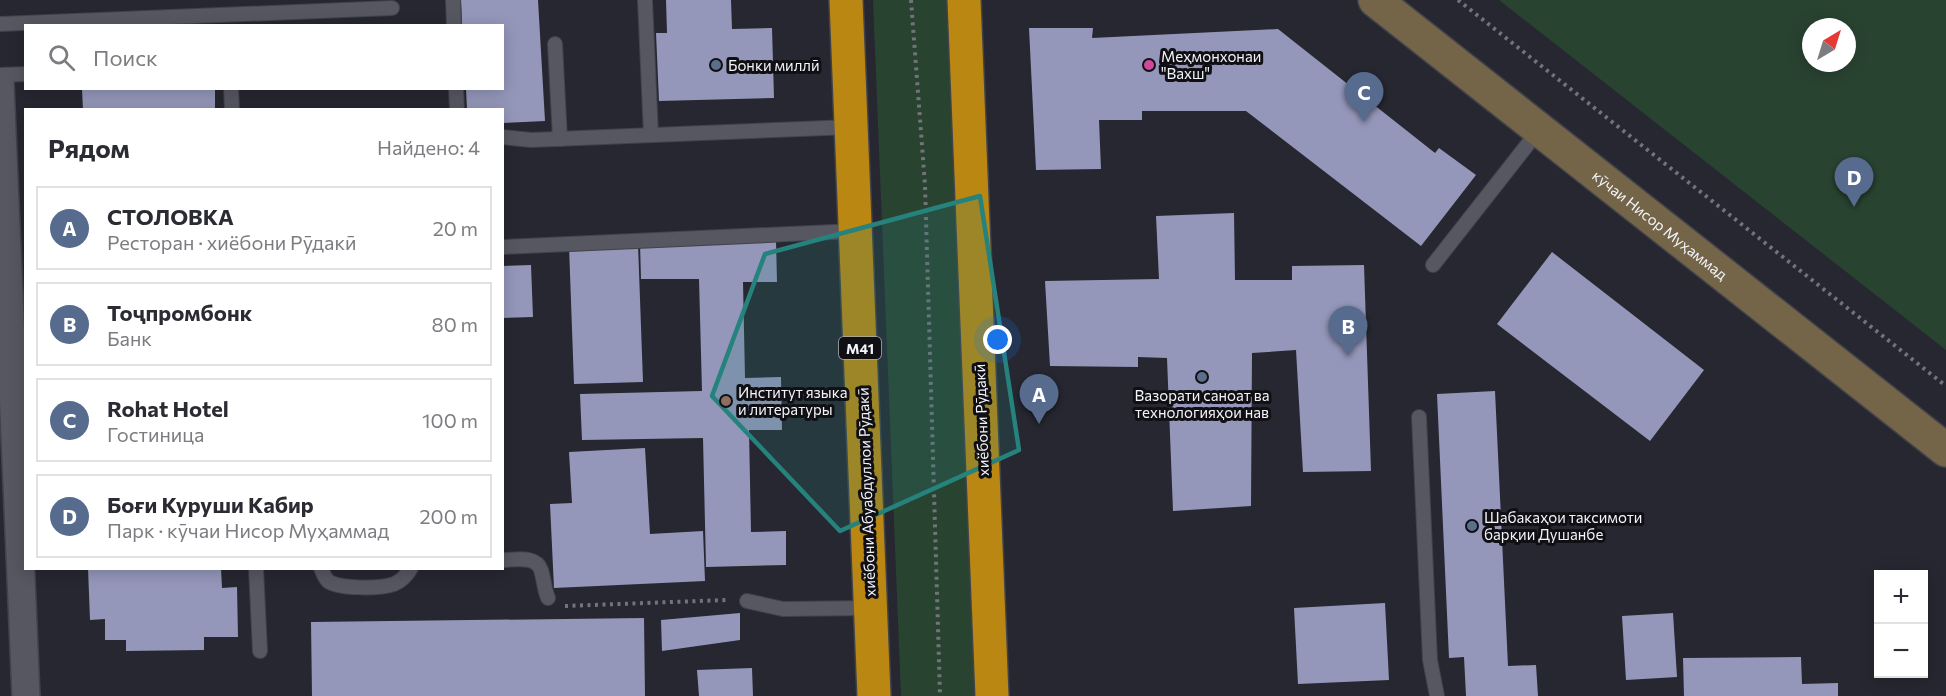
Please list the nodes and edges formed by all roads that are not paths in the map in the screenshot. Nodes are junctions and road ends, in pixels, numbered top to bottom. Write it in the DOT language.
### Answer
graph roads {
  1 [pos="453,0"];
  2 [pos="645,0"];
  3 [pos="846,0"];
  4 [pos="964,0"];
  5 [pos="1375,0"];
  6 [pos="392,8"];
  7 [pos="0,24"];
  8 [pos="454,24"];
  9 [pos="555,44"];
  10 [pos="24,74"];
  11 [pos="0,75"];
  12 [pos="0,83"];
  13 [pos="231,90"];
  14 [pos="456,90"];
  15 [pos="232,108"];
  16 [pos="457,108"];
  17 [pos="851,127"];
  18 [pos="1539,130"];
  19 [pos="651,135"];
  20 [pos="504,137"];
  21 [pos="560,139"];
  22 [pos="2,171"];
  23 [pos="855,231"];
  24 [pos="504,247"];
  25 [pos="11,262"];
  26 [pos="1433,265"];
  27 [pos="1419,417"];
  28 [pos="1946,450"];
  29 [pos="21,476"];
  30 [pos="504,560"];
  31 [pos="256,570"];
  32 [pos="322,570"];
  33 [pos="409,570"];
  34 [pos="548,598"];
  35 [pos="747,601"];
  36 [pos="871,608"];
  37 [pos="260,651"];
  38 [pos="26,696"];
  39 [pos="874,696"];
  40 [pos="992,696"];
  41 [pos="1437,696"];
  1 -- 8 [label="lane"];
  2 -- 19 [label="lane"];
  3 -- 17 [label="highway, хиёбони Абуабдуллои Рӯдакӣ / M41"];
  4 -- 40 [label="highway, хиёбони Рӯдакӣ"];
  5 -- 18 [label="street, кӯчаи Нисор Муҳаммад"];
  6 -- 7 [label="lane"];
  9 -- 21 [label="lane"];
  10 -- 11 [label="lane"];
  12 -- 22 [label="street"];
  13 -- 15 [label="lane"];
  14 -- 16 [label="lane"];
  17 -- 19 [label="lane"];
  17 -- 23 [label="highway, хиёбони Абуабдуллои Рӯдакӣ / M41"];
  18 -- 26 [label="lane"];
  18 -- 28 [label="street, кӯчаи Нисор Муҳаммад"];
  19 -- 21 [label="lane"];
  20 -- 21 [label="lane"];
  22 -- 25 [label="street"];
  23 -- 24 [label="lane"];
  23 -- 36 [label="highway, хиёбони Абуабдуллои Рӯдакӣ / M41"];
  25 -- 29 [label="street"];
  27 -- 41 [label="lane"];
  29 -- 38 [label="street"];
  30 -- 34 [label="lane"];
  31 -- 37 [label="lane"];
  32 -- 33 [label="lane"];
  35 -- 36 [label="lane"];
  36 -- 39 [label="highway, хиёбони Абуабдуллои Рӯдакӣ / M41"];
}
